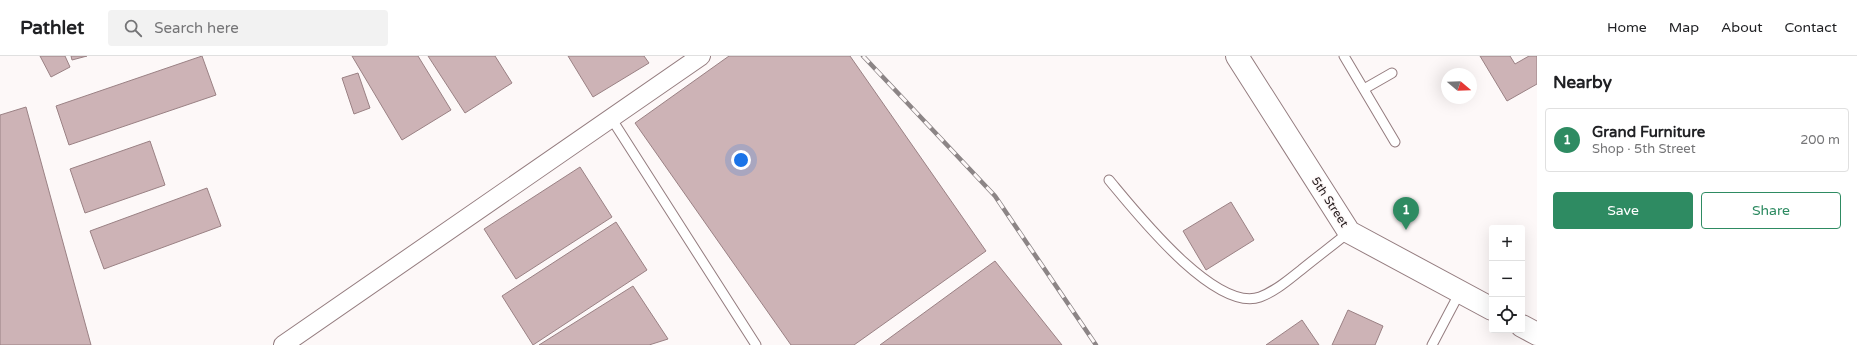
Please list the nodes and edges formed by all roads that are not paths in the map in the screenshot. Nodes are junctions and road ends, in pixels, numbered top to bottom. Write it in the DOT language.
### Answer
graph roads {
  1 [pos="701,56"];
  2 [pos="1236,56"];
  3 [pos="1344,56"];
  4 [pos="1392,73"];
  5 [pos="1364,89"];
  6 [pos="611,118"];
  7 [pos="1396,142"];
  8 [pos="1109,180"];
  9 [pos="1349,232"];
  10 [pos="1460,292"];
  11 [pos="1489,308"];
  12 [pos="1525,328"];
  13 [pos="1537,334"];
  14 [pos="283,345"];
  15 [pos="756,345"];
  16 [pos="1432,345"];
  1 -- 6 [label="street"];
  2 -- 9 [label="street, 5th Street"];
  3 -- 5 [label="lane"];
  4 -- 5 [label="lane"];
  5 -- 7 [label="lane"];
  6 -- 14 [label="street"];
  6 -- 15 [label="lane"];
  8 -- 9 [label="lane"];
  9 -- 10 [label="street, 5th Street"];
  10 -- 11 [label="street, 5th Street"];
  10 -- 16 [label="lane"];
  12 -- 13 [label="street"];
}
